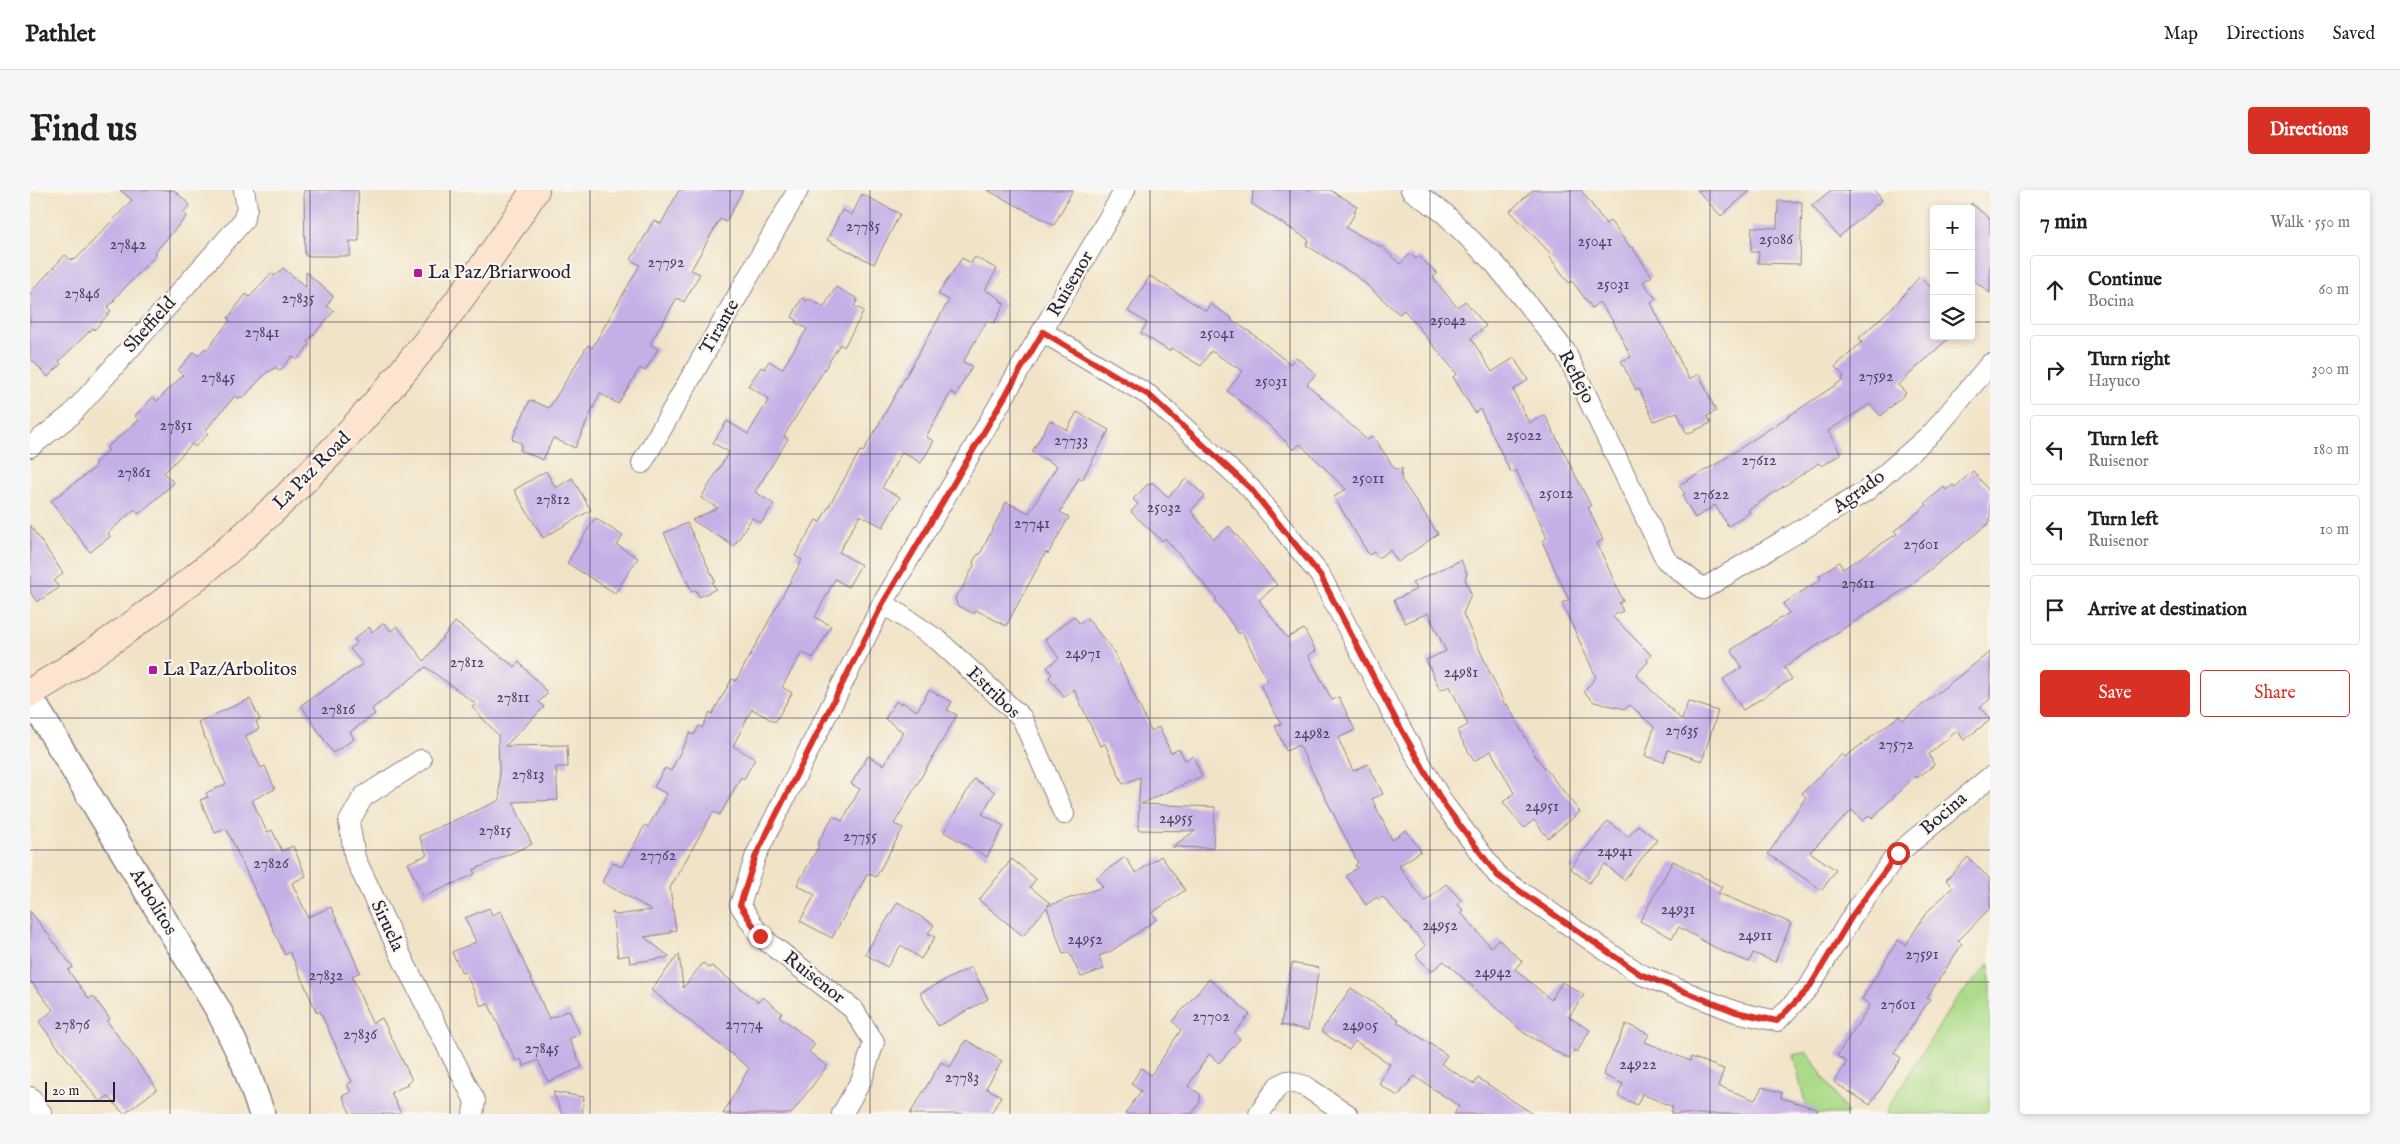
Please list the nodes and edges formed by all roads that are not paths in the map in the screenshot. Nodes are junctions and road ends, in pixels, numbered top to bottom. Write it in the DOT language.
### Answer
graph roads {
  1 [pos="244,190"];
  2 [pos="535,190"];
  3 [pos="798,190"];
  4 [pos="1125,190"];
  5 [pos="1411,190"];
  6 [pos="1043,332"];
  7 [pos="1990,364"];
  8 [pos="30,448"];
  9 [pos="642,463"];
  10 [pos="1703,589"];
  11 [pos="883,603"];
  12 [pos="30,692"];
  13 [pos="30,697"];
  14 [pos="421,760"];
  15 [pos="1990,777"];
  16 [pos="1064,814"];
  17 [pos="30,1097"];
  18 [pos="42,1114"];
  19 [pos="262,1114"];
  20 [pos="473,1114"];
  21 [pos="842,1114"];
  22 [pos="1259,1114"];
  23 [pos="1347,1114"];
  1 -- 8 [label="street, Sheffield"];
  2 -- 12 [label="main road, La Paz Road"];
  3 -- 9 [label="street, Tirante"];
  4 -- 6 [label="street, Ruisenor"];
  5 -- 10 [label="street, Reflejo"];
  6 -- 11 [label="street, Ruisenor"];
  6 -- 15 [label="street, Bocina"];
  7 -- 10 [label="street, Agrado"];
  11 -- 16 [label="street, Estribos"];
  11 -- 21 [label="street, Ruisenor"];
  13 -- 19 [label="street, Arbolitos"];
  14 -- 20 [label="street, Siruela"];
  17 -- 18 [label="street"];
  22 -- 23 [label="street"];
}
